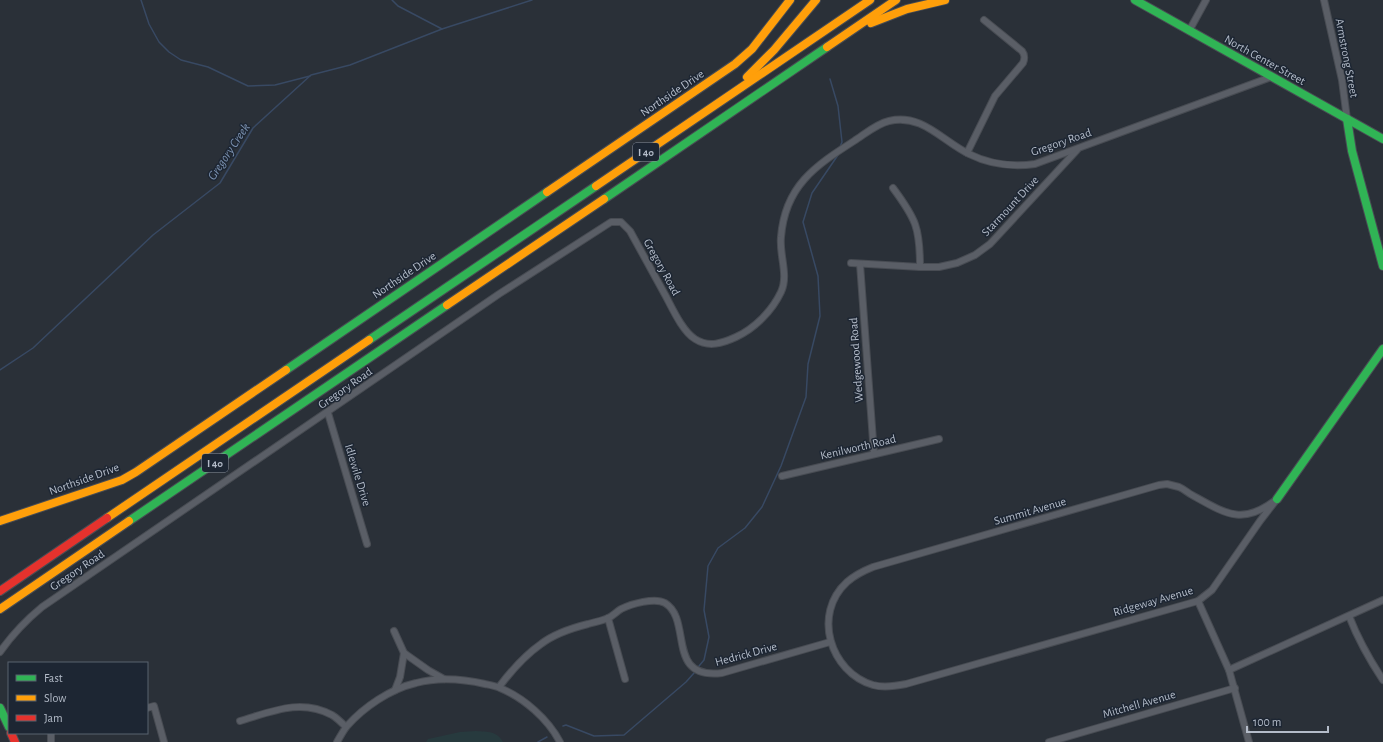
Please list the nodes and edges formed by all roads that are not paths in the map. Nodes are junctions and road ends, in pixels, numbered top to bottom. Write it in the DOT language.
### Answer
graph roads {
  1 [pos="790,0"];
  2 [pos="816,0"];
  3 [pos="870,0"];
  4 [pos="896,0"];
  5 [pos="945,0"];
  6 [pos="1135,0"];
  7 [pos="1206,0"];
  8 [pos="1324,0"];
  9 [pos="984,20"];
  10 [pos="1189,31"];
  11 [pos="837,40"];
  12 [pos="1271,77"];
  13 [pos="1347,119"];
  14 [pos="688,124"];
  15 [pos="1383,139"];
  16 [pos="1078,148"];
  17 [pos="967,154"];
  18 [pos="893,188"];
  19 [pos="851,262"];
  20 [pos="860,264"];
  21 [pos="1383,266"];
  22 [pos="920,267"];
  23 [pos="1383,349"];
  24 [pos="328,413"];
  25 [pos="939,439"];
  26 [pos="874,454"];
  27 [pos="782,476"];
  28 [pos="1277,499"];
  29 [pos="0,521"];
  30 [pos="367,544"];
  31 [pos="0,591"];
  32 [pos="1383,600"];
  33 [pos="1198,601"];
  34 [pos="0,609"];
  35 [pos="1349,616"];
  36 [pos="608,618"];
  37 [pos="394,632"];
  38 [pos="830,642"];
  39 [pos="0,652"];
  40 [pos="404,653"];
  41 [pos="1229,670"];
  42 [pos="444,679"];
  43 [pos="625,679"];
  44 [pos="1383,680"];
  45 [pos="499,687"];
  46 [pos="1235,688"];
  47 [pos="395,690"];
  48 [pos="0,708"];
  49 [pos="148,708"];
  50 [pos="240,721"];
  51 [pos="8,725"];
  52 [pos="346,727"];
  53 [pos="164,742"];
  54 [pos="337,742"];
  55 [pos="560,742"];
  56 [pos="1049,742"];
  57 [pos="1249,742"];
  1 -- 29 [label="main road, Northside Drive"];
  2 -- 14 [label="main road"];
  3 -- 14 [label="main road, I 40"];
  4 -- 11 [label="main road, I 40"];
  5 -- 11 [label="main road"];
  6 -- 10 [label="main road, North Center Street"];
  7 -- 10 [label="street"];
  8 -- 13 [label="street, Armstrong Street"];
  9 -- 17 [label="street"];
  10 -- 12 [label="main road, North Center Street"];
  11 -- 34 [label="main road, I 40"];
  12 -- 13 [label="main road, North Center Street"];
  12 -- 16 [label="street, Gregory Road"];
  13 -- 15 [label="main road, North Center Street"];
  13 -- 21 [label="main road"];
  14 -- 31 [label="main road, I 40"];
  16 -- 17 [label="street, Gregory Road"];
  16 -- 22 [label="street, Starmount Drive"];
  17 -- 24 [label="street, Gregory Road"];
  18 -- 22 [label="street"];
  19 -- 20 [label="street, Starmount Drive"];
  20 -- 22 [label="street, Starmount Drive"];
  20 -- 26 [label="street, Wedgewood Road"];
  23 -- 28 [label="main road, Ridgeway Avenue"];
  24 -- 30 [label="street, Idlewile Drive"];
  24 -- 39 [label="street, Gregory Road"];
  25 -- 26 [label="street, Kenilworth Road"];
  26 -- 27 [label="street, Kenilworth Road"];
  28 -- 33 [label="street, Ridgeway Avenue"];
  28 -- 38 [label="street, Summit Avenue"];
  32 -- 35 [label="street"];
  33 -- 38 [label="street, Ridgeway Avenue"];
  33 -- 41 [label="street"];
  35 -- 41 [label="street"];
  35 -- 44 [label="street"];
  36 -- 38 [label="street, Hedrick Drive"];
  36 -- 43 [label="street"];
  36 -- 45 [label="street, Hedrick Drive"];
  37 -- 40 [label="street"];
  40 -- 42 [label="street"];
  40 -- 47 [label="street"];
  41 -- 46 [label="street"];
  42 -- 45 [label="street"];
  42 -- 47 [label="street"];
  45 -- 55 [label="street"];
  46 -- 56 [label="street, Mitchell Avenue"];
  46 -- 57 [label="street"];
  47 -- 52 [label="street"];
  48 -- 51 [label="main road"];
  49 -- 53 [label="street"];
  50 -- 52 [label="street"];
  52 -- 54 [label="street"];
}
